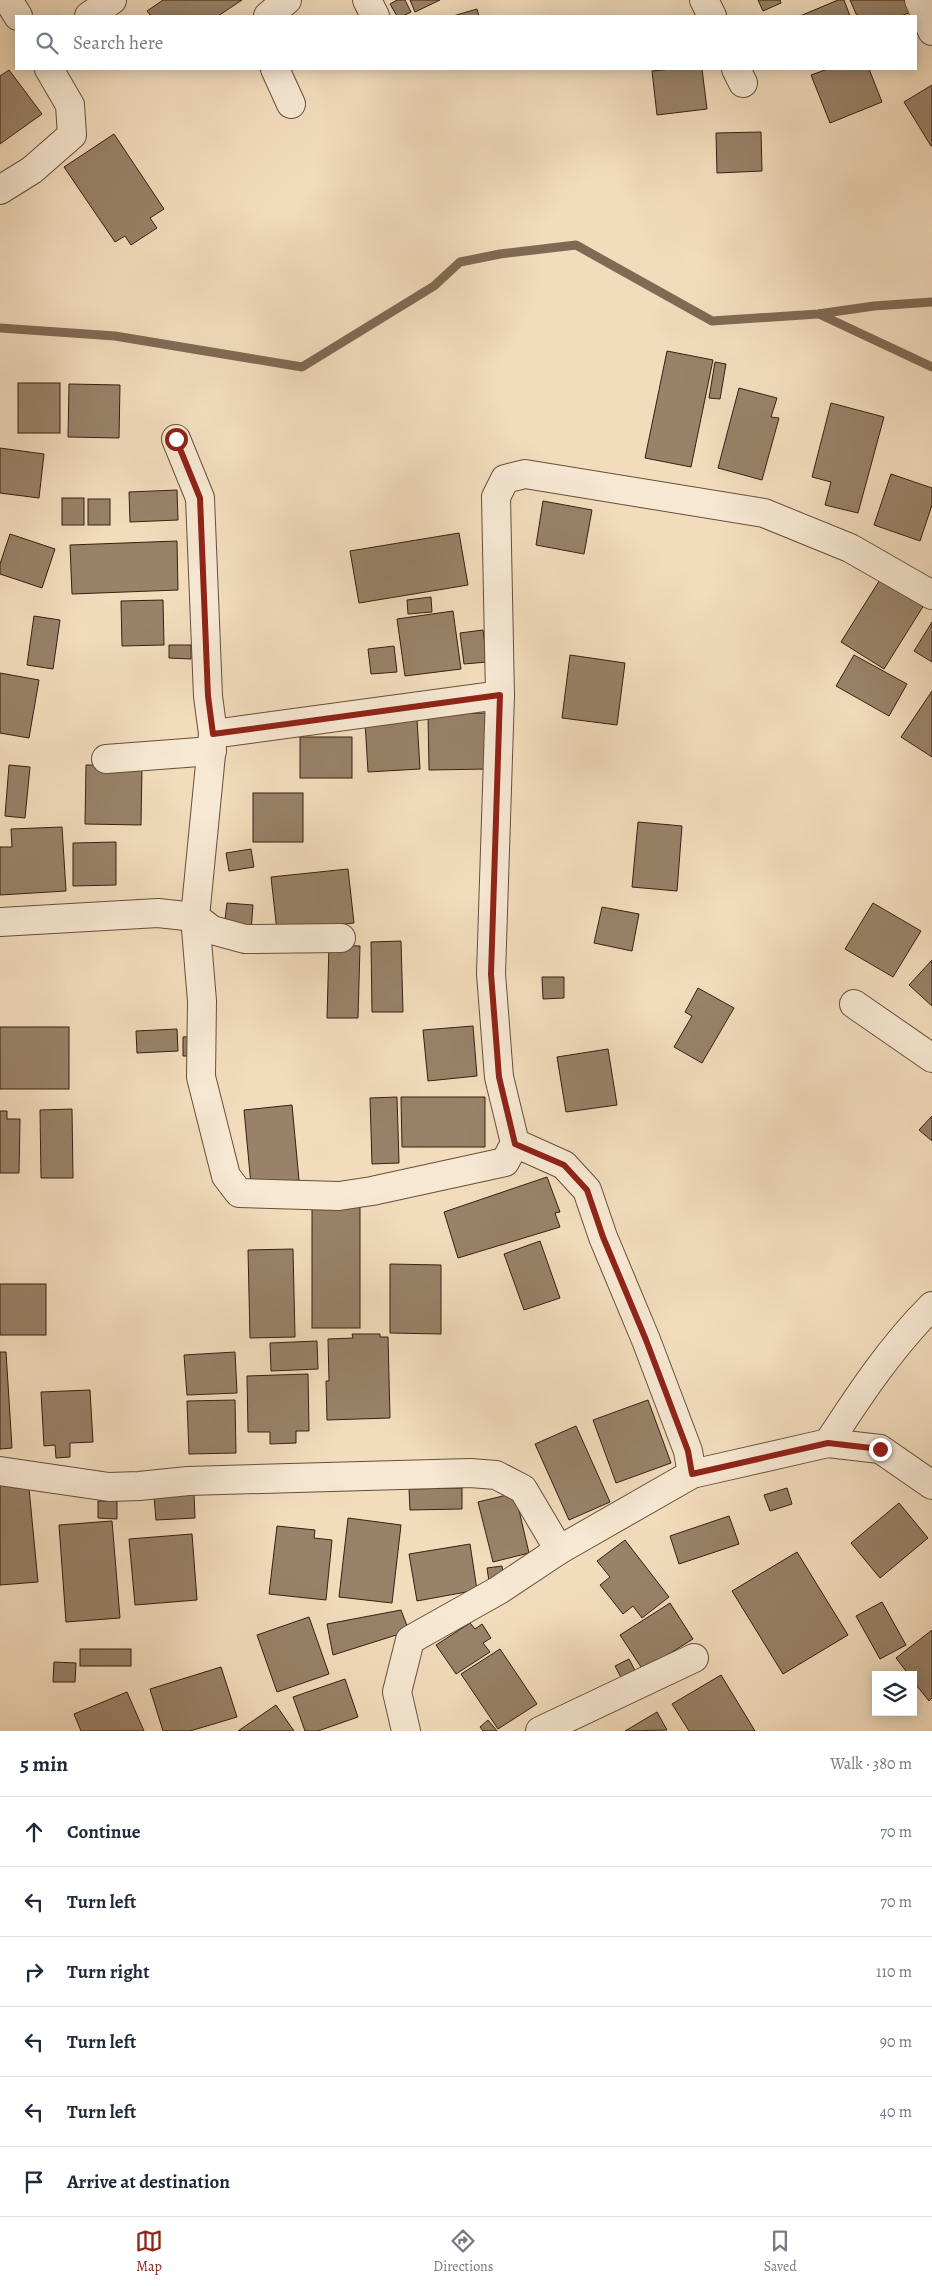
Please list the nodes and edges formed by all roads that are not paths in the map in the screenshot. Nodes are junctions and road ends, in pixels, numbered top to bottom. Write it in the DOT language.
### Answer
graph roads {
  1 [pos="8,0"];
  2 [pos="112,0"];
  3 [pos="287,0"];
  4 [pos="367,0"];
  5 [pos="704,0"];
  6 [pos="919,0"];
  7 [pos="17,15"];
  8 [pos="90,15"];
  9 [pos="269,15"];
  10 [pos="374,15"];
  11 [pos="712,15"];
  12 [pos="932,31"];
  13 [pos="50,70"];
  14 [pos="275,70"];
  15 [pos="291,104"];
  16 [pos="0,190"];
  17 [pos="176,439"];
  18 [pos="932,595"];
  19 [pos="500,695"];
  20 [pos="213,743"];
  21 [pos="106,759"];
  22 [pos="196,917"];
  23 [pos="0,922"];
  24 [pos="341,938"];
  25 [pos="854,1004"];
  26 [pos="932,1058"];
  27 [pos="515,1144"];
  28 [pos="932,1306"];
  29 [pos="828,1443"];
  30 [pos="0,1471"];
  31 [pos="692,1474"];
  32 [pos="932,1485"];
  33 [pos="558,1550"];
  34 [pos="694,1658"];
  35 [pos="406,1731"];
  36 [pos="540,1731"];
  1 -- 7 [label="street"];
  2 -- 8 [label="street"];
  3 -- 9 [label="street"];
  4 -- 10 [label="street"];
  5 -- 11 [label="street"];
  6 -- 12 [label="street"];
  13 -- 16 [label="street"];
  14 -- 15 [label="street"];
  17 -- 20 [label="street"];
  18 -- 19 [label="street"];
  19 -- 20 [label="street"];
  19 -- 27 [label="street"];
  20 -- 21 [label="street"];
  20 -- 22 [label="street"];
  22 -- 23 [label="street"];
  22 -- 24 [label="street"];
  22 -- 27 [label="street"];
  25 -- 26 [label="street"];
  27 -- 31 [label="street"];
  28 -- 29 [label="street"];
  29 -- 31 [label="street"];
  29 -- 32 [label="street"];
  30 -- 33 [label="street"];
  31 -- 33 [label="street"];
  33 -- 35 [label="street"];
  34 -- 36 [label="street"];
}
